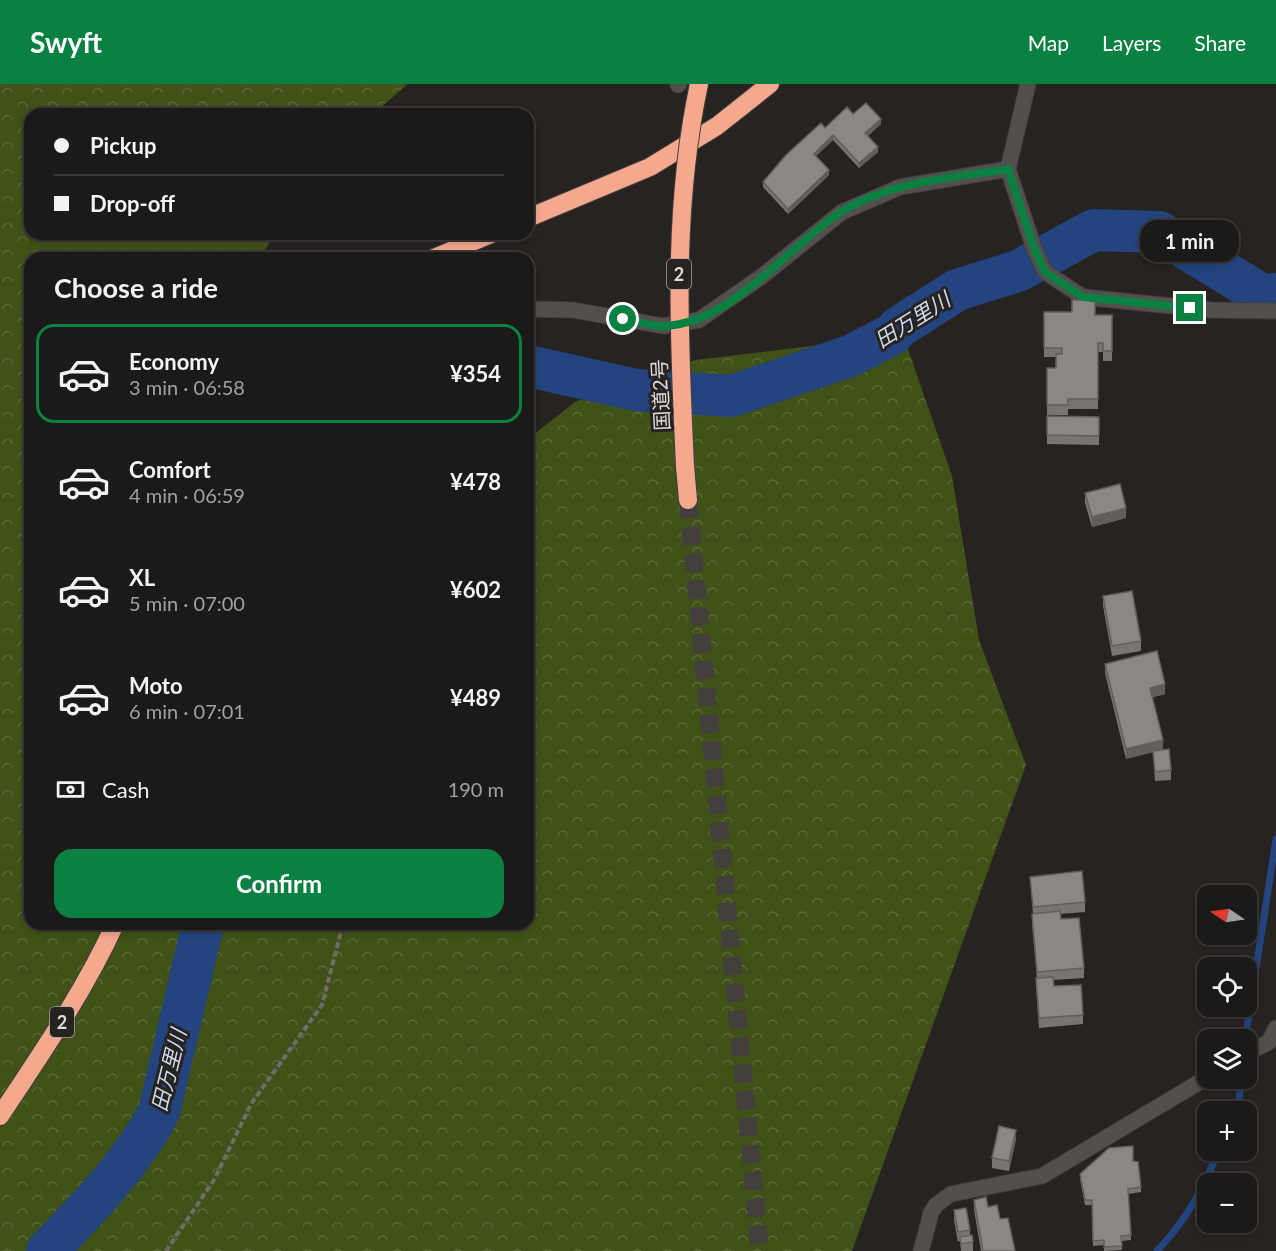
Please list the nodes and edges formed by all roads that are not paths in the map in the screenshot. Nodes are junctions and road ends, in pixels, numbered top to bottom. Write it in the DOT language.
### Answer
graph roads {
  1 [pos="699,84"];
  2 [pos="770,84"];
  3 [pos="1028,84"];
  4 [pos="1008,169"];
  5 [pos="534,215"];
  6 [pos="477,240"];
  7 [pos="448,252"];
  8 [pos="534,309"];
  9 [pos="1276,311"];
  10 [pos="688,500"];
  11 [pos="112,930"];
  12 [pos="1276,1028"];
  13 [pos="1257,1048"];
  14 [pos="1197,1084"];
  15 [pos="0,1116"];
  16 [pos="921,1251"];
  1 -- 10 [label="highway, 国道2号 / 2, bridge"];
  2 -- 5 [label="highway"];
  3 -- 4 [label="street"];
  4 -- 8 [label="street"];
  4 -- 9 [label="street"];
  6 -- 7 [label="highway"];
  11 -- 15 [label="highway, 2"];
  12 -- 13 [label="street"];
  14 -- 16 [label="street"];
}
